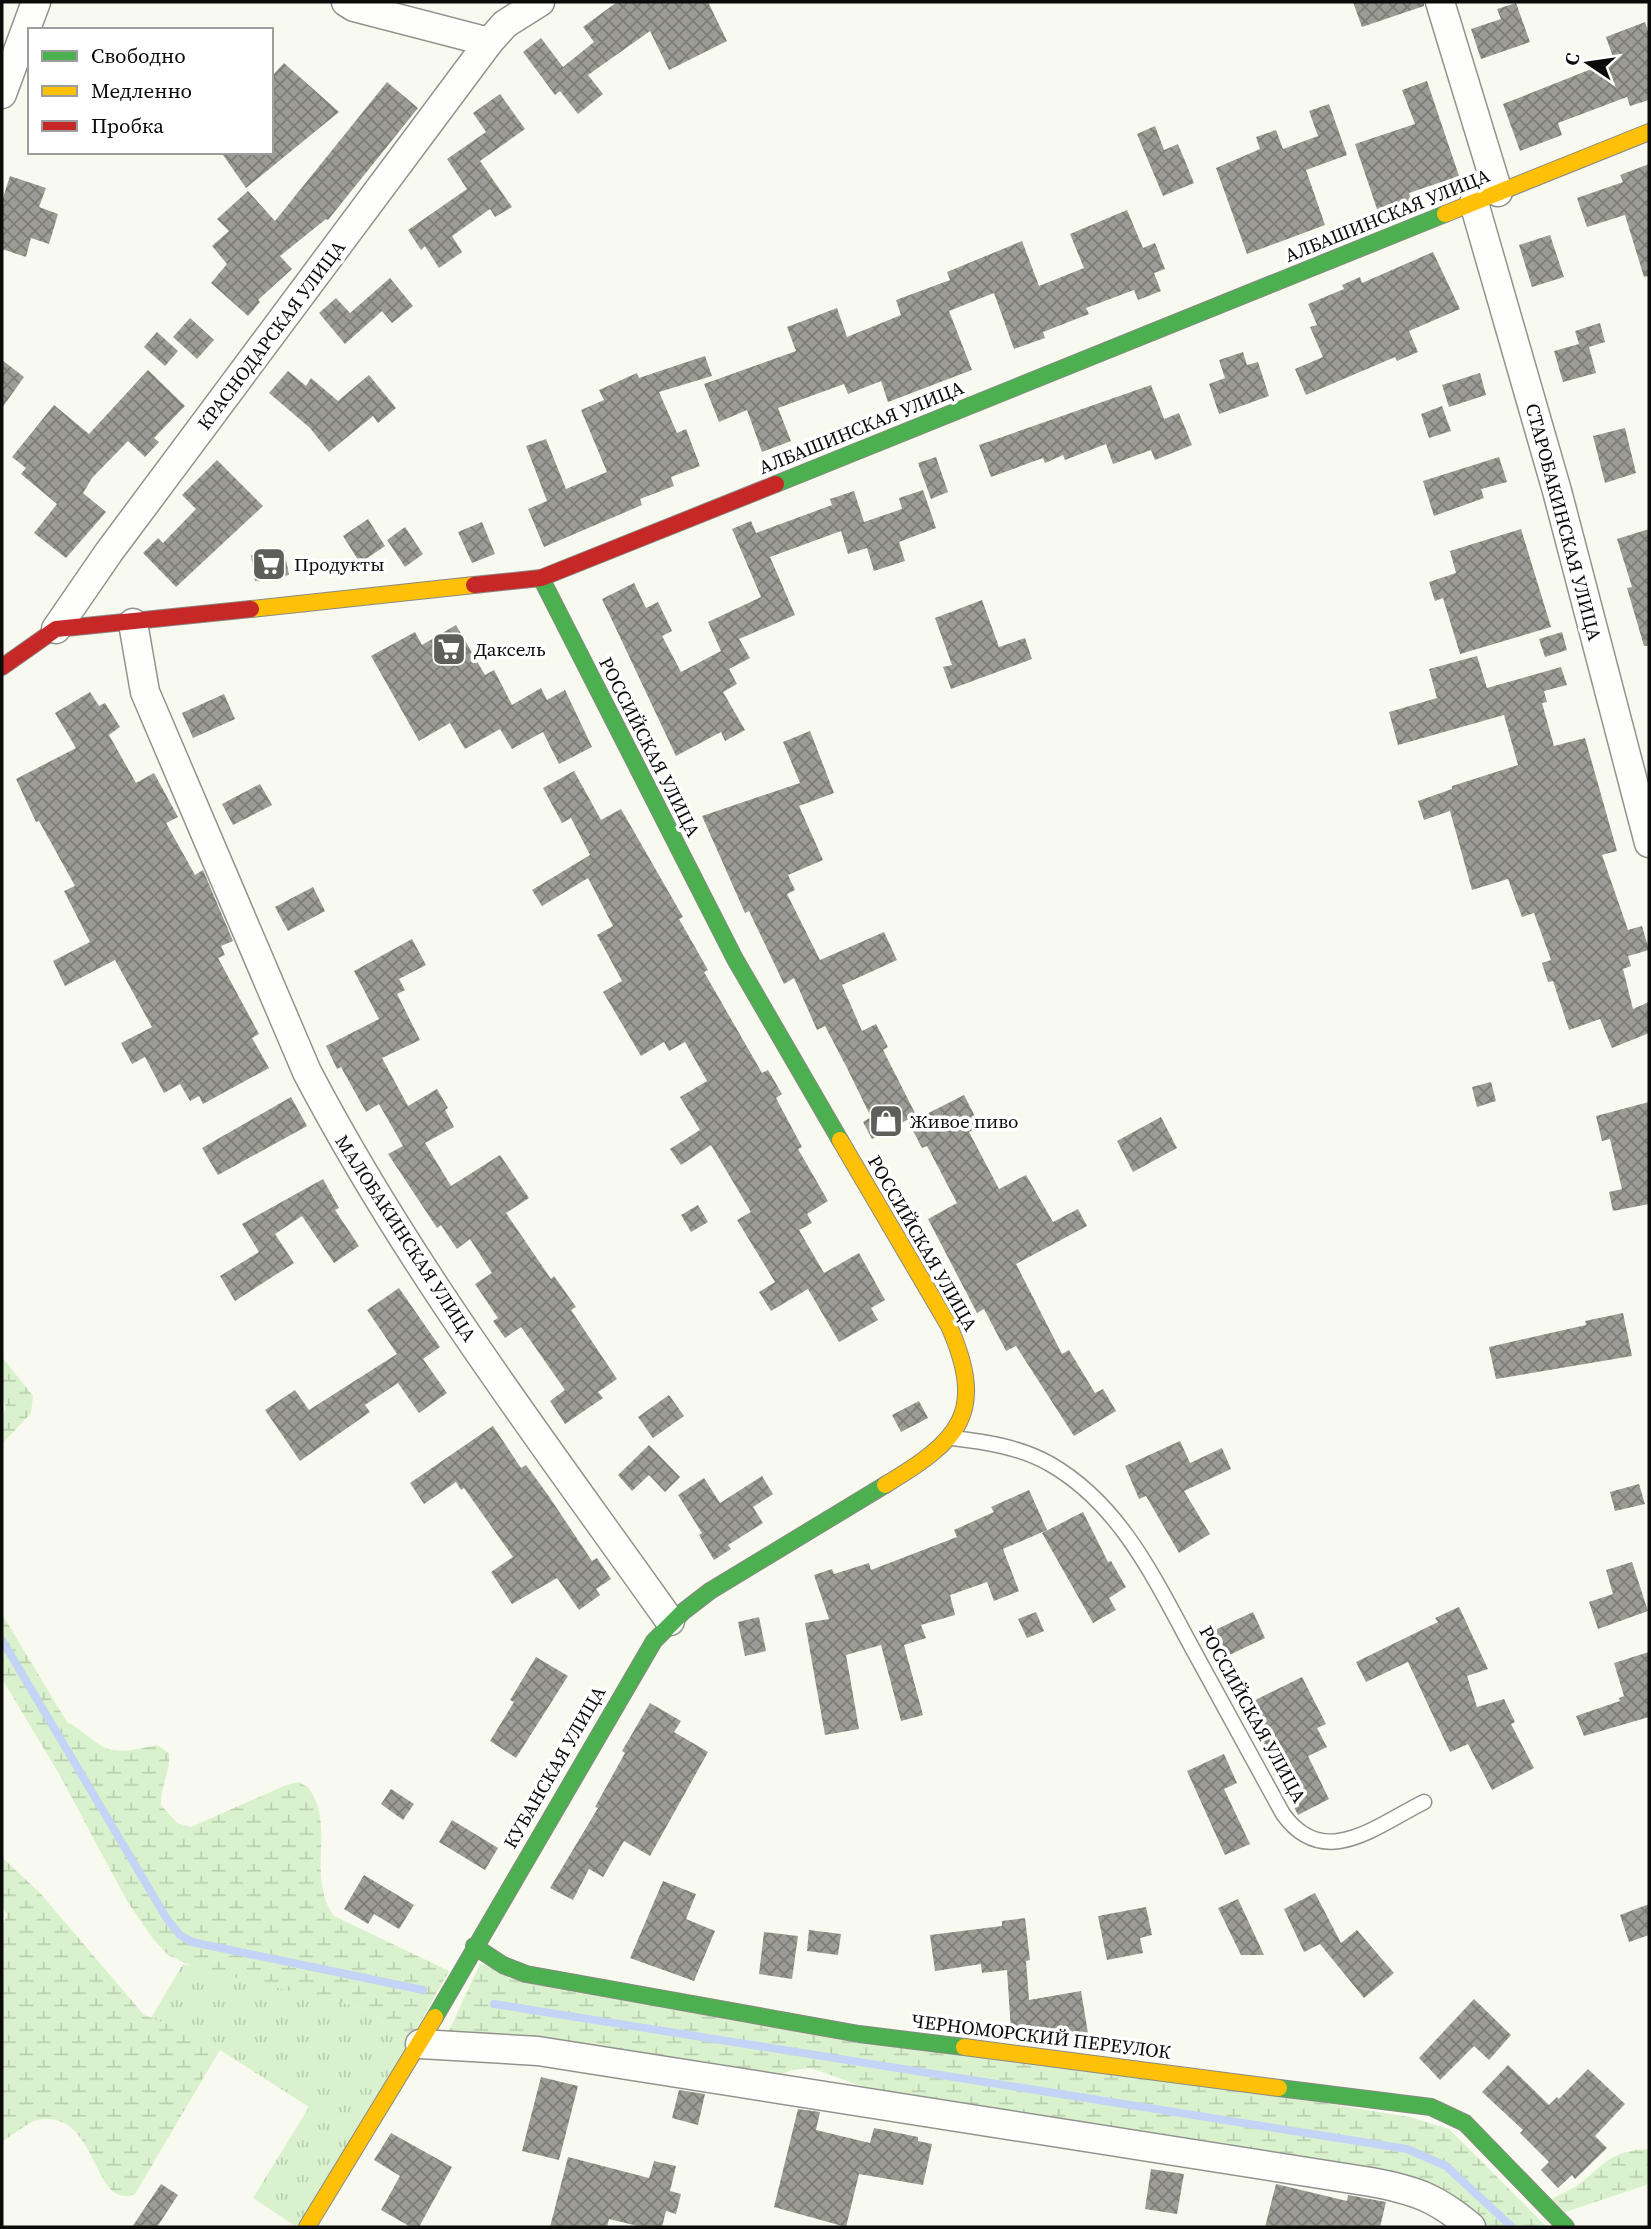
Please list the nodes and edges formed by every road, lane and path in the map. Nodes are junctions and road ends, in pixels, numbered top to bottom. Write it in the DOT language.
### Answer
graph roads {
  1 [pos="36,2"];
  2 [pos="346,2"];
  3 [pos="540,2"];
  4 [pos="1440,2"];
  5 [pos="489,42"];
  6 [pos="2,94"];
  7 [pos="1649,132"];
  8 [pos="1486,198"];
  9 [pos="541,578"];
  10 [pos="133,623"];
  11 [pos="56,629"];
  12 [pos="2,667"];
  13 [pos="1649,843"];
  14 [pos="952,1438"];
  15 [pos="670,1621"];
  16 [pos="1424,1802"];
  17 [pos="474,1946"];
  18 [pos="419,2044"];
  19 [pos="307,2227"];
  20 [pos="1471,2227"];
  21 [pos="1566,2227"];
  1 -- 6 [label="street"];
  2 -- 5 [label="street"];
  3 -- 5 [label="street, КРАСНОДАРСКАЯ УЛИЦА"];
  4 -- 8 [label="street, СТАРОБАКИНСКАЯ УЛИЦА"];
  5 -- 11 [label="street, КРАСНОДАРСКАЯ УЛИЦА"];
  7 -- 8 [label="street, АЛБАШИНСКАЯ УЛИЦА"];
  8 -- 9 [label="street, АЛБАШИНСКАЯ УЛИЦА"];
  8 -- 13 [label="street, СТАРОБАКИНСКАЯ УЛИЦА"];
  9 -- 10 [label="street, АЛБАШИНСКАЯ УЛИЦА"];
  9 -- 14 [label="street, РОССИЙСКАЯ УЛИЦА"];
  10 -- 11 [label="street, АЛБАШИНСКАЯ УЛИЦА"];
  10 -- 15 [label="street, МАЛОБАКИНСКАЯ УЛИЦА"];
  11 -- 12 [label="street, КРАСНОДАРСКАЯ УЛИЦА"];
  14 -- 15 [label="street, КУБАНСКАЯ УЛИЦА"];
  14 -- 16 [label="lane, РОССИЙСКАЯ УЛИЦА"];
  15 -- 17 [label="street, КУБАНСКАЯ УЛИЦА"];
  17 -- 18 [label="street, КУБАНСКАЯ УЛИЦА"];
  17 -- 21 [label="street, ЧЕРНОМОРСКИЙ ПЕРЕУЛОК"];
  18 -- 19 [label="street, КУБАНСКАЯ УЛИЦА"];
  18 -- 20 [label="street"];
}
